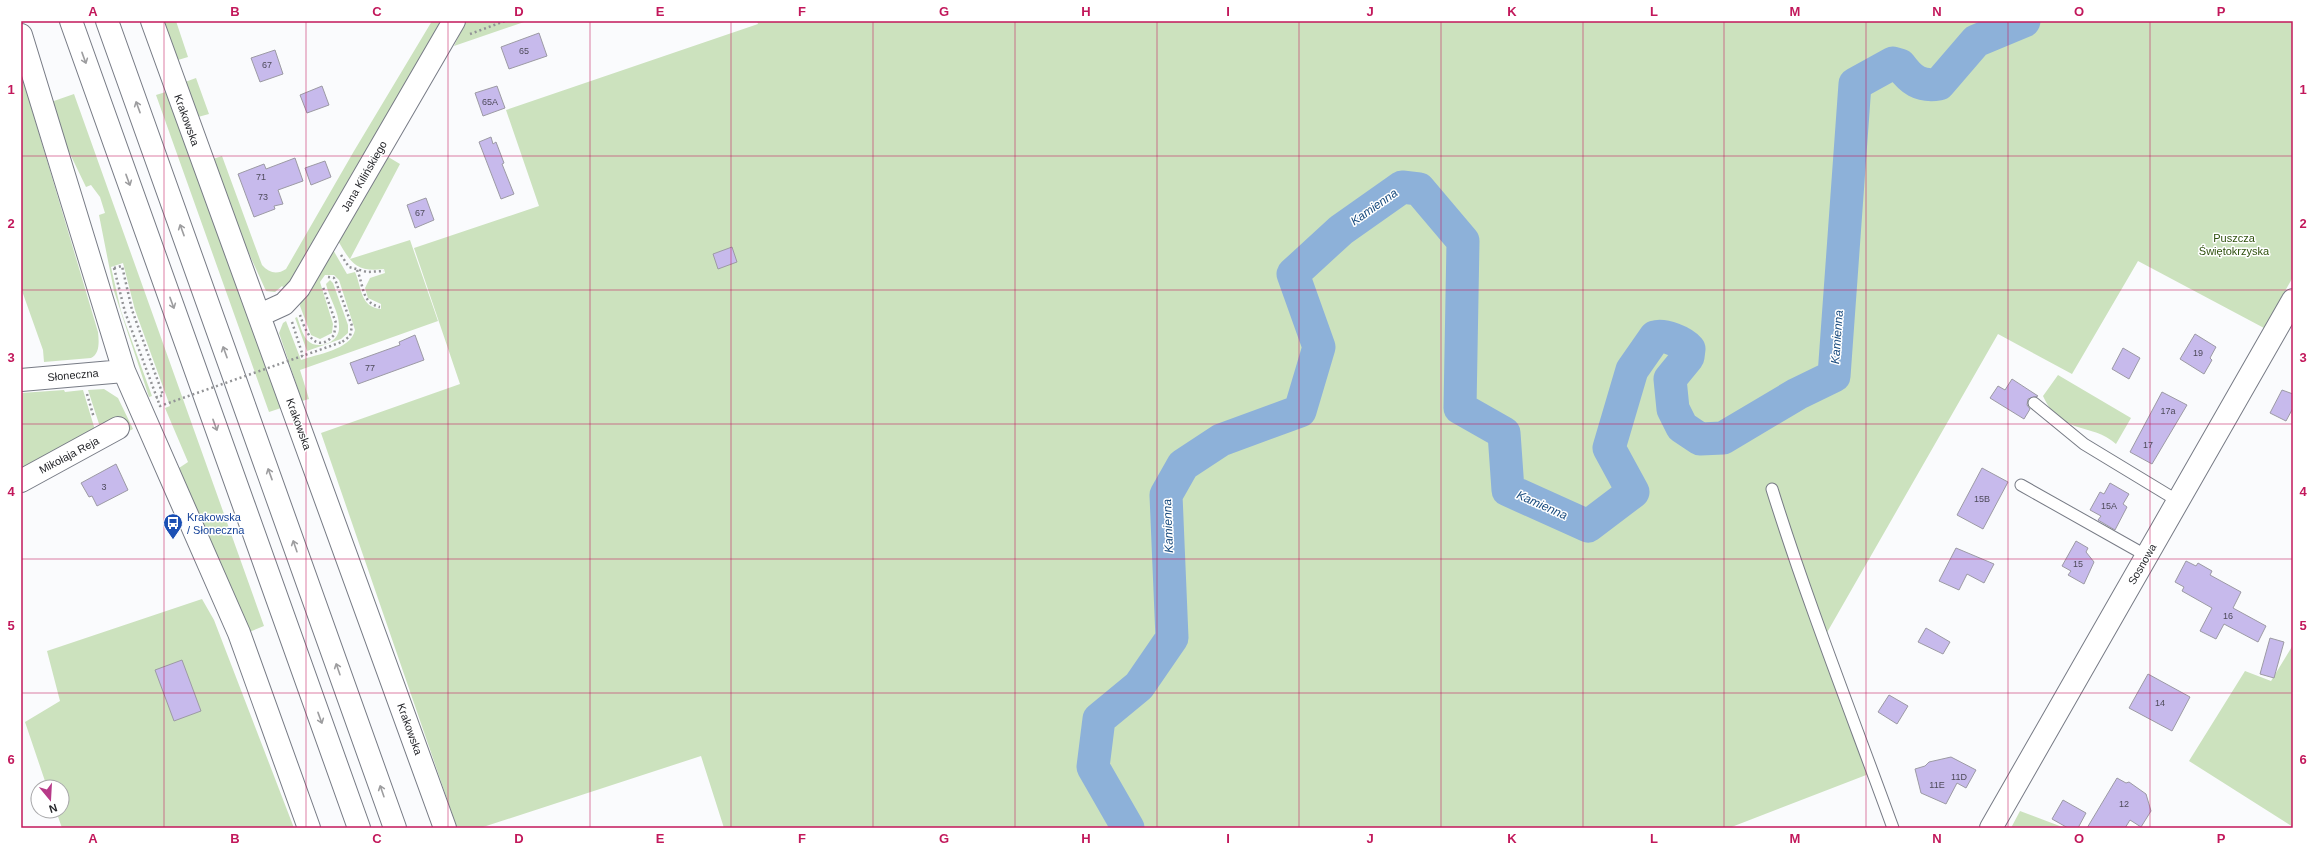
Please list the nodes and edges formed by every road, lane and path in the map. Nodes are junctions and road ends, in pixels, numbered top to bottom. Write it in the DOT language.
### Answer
graph roads {
  1 [pos="71,21"];
  2 [pos="107,21"];
  3 [pos="152,21"];
  4 [pos="454,21"];
  5 [pos="21,36"];
  6 [pos="384,271"];
  7 [pos="2293,300"];
  8 [pos="380,307"];
  9 [pos="260,315"];
  10 [pos="291,319"];
  11 [pos="309,337"];
  12 [pos="304,356"];
  13 [pos="124,371"];
  14 [pos="21,380"];
  15 [pos="85,387"];
  16 [pos="155,398"];
  17 [pos="2034,403"];
  18 [pos="109,433"];
  19 [pos="21,481"];
  20 [pos="2021,485"];
  21 [pos="1772,489"];
  22 [pos="2178,501"];
  23 [pos="2147,556"];
  24 [pos="309,828"];
  25 [pos="359,828"];
  26 [pos="395,828"];
  27 [pos="446,828"];
  28 [pos="1893,828"];
  29 [pos="1991,828"];
  1 -- 25 [label="main road, one-way"];
  26 -- 2 [label="main road, one-way"];
  3 -- 9 [label="main road, Krakowska"];
  4 -- 9 [label="main road, Jana Kilińskiego"];
  5 -- 13 [label="main road"];
  6 -- 8 [label="path"];
  7 -- 22 [label="main road, Sosnowa"];
  9 -- 27 [label="main road, Krakowska"];
  10 -- 12 [label="path"];
  11 -- 12 [label="path, bridge"];
  12 -- 16 [label="path, bridge"];
  13 -- 14 [label="main road, Słoneczna"];
  13 -- 24 [label="main road"];
  15 -- 18 [label="path"];
  17 -- 22 [label="lane"];
  18 -- 19 [label="main road, Mikołaja Reja"];
  20 -- 23 [label="lane"];
  21 -- 28 [label="lane"];
  22 -- 23 [label="main road, Sosnowa"];
  23 -- 29 [label="main road, Sosnowa"];
}
